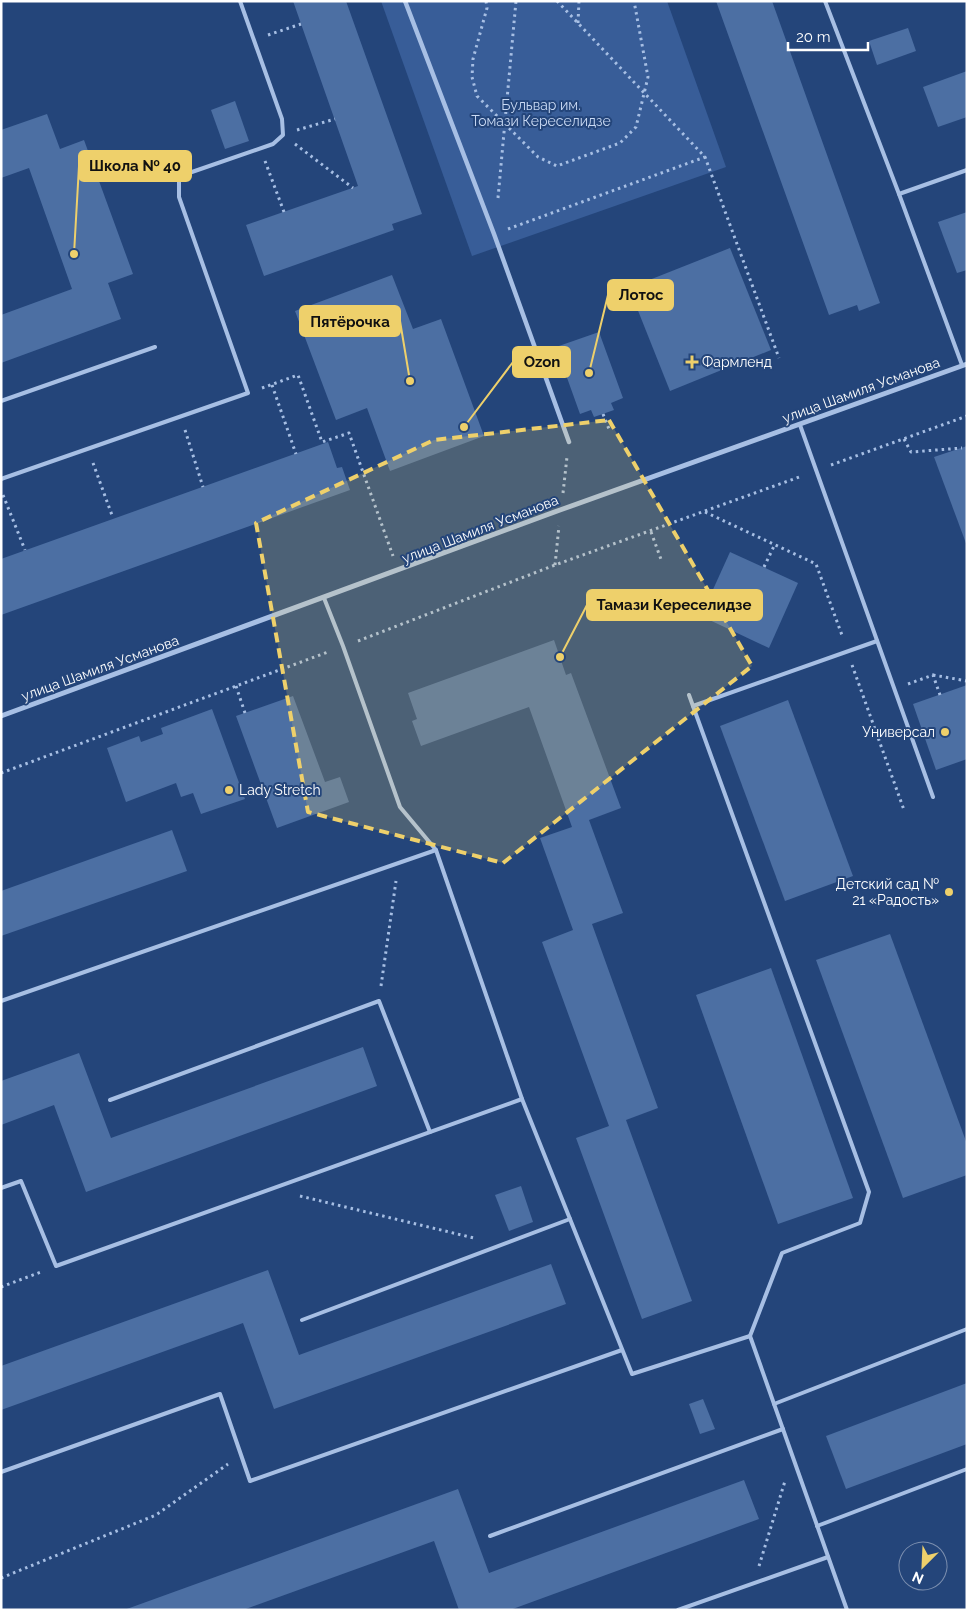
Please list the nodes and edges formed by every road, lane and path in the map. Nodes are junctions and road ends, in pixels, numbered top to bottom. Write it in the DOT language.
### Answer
graph roads {
  1 [pos="240,1"];
  2 [pos="405,1"];
  3 [pos="486,1"];
  4 [pos="516,1"];
  5 [pos="557,1"];
  6 [pos="578,1"];
  7 [pos="634,1"];
  8 [pos="825,1"];
  9 [pos="300,24"];
  10 [pos="578,24"];
  11 [pos="254,40"];
  12 [pos="644,93"];
  13 [pos="335,119"];
  14 [pos="504,124"];
  15 [pos="283,135"];
  16 [pos="260,148"];
  17 [pos="705,157"];
  18 [pos="967,170"];
  19 [pos="353,188"];
  20 [pos="899,194"];
  21 [pos="284,212"];
  22 [pos="494,234"];
  23 [pos="155,347"];
  24 [pos="779,358"];
  25 [pos="964,364"];
  26 [pos="272,385"];
  27 [pos="248,393"];
  28 [pos="1,402"];
  29 [pos="603,414"];
  30 [pos="180,416"];
  31 [pos="967,416"];
  32 [pos="800,425"];
  33 [pos="609,430"];
  34 [pos="904,439"];
  35 [pos="569,442"];
  36 [pos="962,448"];
  37 [pos="87,449"];
  38 [pos="296,454"];
  39 [pos="816,470"];
  40 [pos="1,479"];
  41 [pos="203,487"];
  42 [pos="1,489"];
  43 [pos="704,512"];
  44 [pos="114,518"];
  45 [pos="651,532"];
  46 [pos="775,544"];
  47 [pos="25,550"];
  48 [pos="662,562"];
  49 [pos="764,567"];
  50 [pos="398,571"];
  51 [pos="324,598"];
  52 [pos="877,641"];
  53 [pos="343,646"];
  54 [pos="848,651"];
  55 [pos="933,675"];
  56 [pos="967,681"];
  57 [pos="236,686"];
  58 [pos="894,689"];
  59 [pos="689,695"];
  60 [pos="940,695"];
  61 [pos="693,706"];
  62 [pos="246,713"];
  63 [pos="1,716"];
  64 [pos="1,773"];
  65 [pos="933,797"];
  66 [pos="904,810"];
  67 [pos="436,850"];
  68 [pos="399,863"];
  69 [pos="1,1001"];
  70 [pos="379,1001"];
  71 [pos="522,1099"];
  72 [pos="110,1100"];
  73 [pos="430,1132"];
  74 [pos="1,1188"];
  75 [pos="272,1188"];
  76 [pos="570,1219"];
  77 [pos="501,1245"];
  78 [pos="56,1266"];
  79 [pos="1,1287"];
  80 [pos="302,1320"];
  81 [pos="967,1329"];
  82 [pos="750,1336"];
  83 [pos="622,1350"];
  84 [pos="774,1404"];
  85 [pos="783,1429"];
  86 [pos="241,1455"];
  87 [pos="793,1457"];
  88 [pos="967,1469"];
  89 [pos="1,1472"];
  90 [pos="817,1526"];
  91 [pos="490,1536"];
  92 [pos="828,1557"];
  93 [pos="1,1578"];
  94 [pos="753,1584"];
  95 [pos="678,1610"];
  96 [pos="847,1610"];
  1 -- 11 [label="lane"];
  2 -- 22 [label="street"];
  3 -- 14 [label="path"];
  4 -- 14 [label="path"];
  5 -- 10 [label="path"];
  6 -- 10 [label="path"];
  7 -- 12 [label="path"];
  8 -- 20 [label="lane"];
  9 -- 11 [label="path"];
  10 -- 12 [label="path"];
  11 -- 15 [label="lane"];
  12 -- 14 [label="path"];
  12 -- 17 [label="path"];
  13 -- 15 [label="path"];
  14 -- 22 [label="path"];
  15 -- 16 [label="lane"];
  15 -- 19 [label="path"];
  16 -- 21 [label="path"];
  16 -- 27 [label="lane"];
  17 -- 22 [label="path"];
  17 -- 24 [label="path"];
  18 -- 20 [label="lane"];
  20 -- 25 [label="lane"];
  22 -- 35 [label="street"];
  23 -- 28 [label="lane"];
  25 -- 32 [label="street, улица Шамиля Усманова"];
  26 -- 27 [label="path"];
  26 -- 38 [label="path"];
  26 -- 50 [label="path"];
  27 -- 30 [label="lane"];
  29 -- 33 [label="path"];
  30 -- 37 [label="lane"];
  30 -- 41 [label="path"];
  31 -- 34 [label="path"];
  32 -- 39 [label="lane"];
  32 -- 50 [label="street, улица Шамиля Усманова"];
  34 -- 36 [label="path"];
  34 -- 39 [label="path"];
  37 -- 40 [label="lane"];
  37 -- 44 [label="path"];
  39 -- 43 [label="path"];
  39 -- 52 [label="lane"];
  42 -- 47 [label="path"];
  43 -- 45 [label="path"];
  43 -- 46 [label="path"];
  45 -- 48 [label="path"];
  45 -- 53 [label="path"];
  46 -- 49 [label="path"];
  46 -- 54 [label="path"];
  50 -- 51 [label="street, улица Шамиля Усманова"];
  51 -- 53 [label="lane"];
  51 -- 63 [label="street, улица Шамиля Усманова"];
  52 -- 54 [label="lane"];
  52 -- 58 [label="lane"];
  53 -- 57 [label="path"];
  53 -- 67 [label="lane"];
  54 -- 61 [label="lane"];
  54 -- 66 [label="path"];
  55 -- 56 [label="path"];
  55 -- 58 [label="path"];
  55 -- 60 [label="path"];
  57 -- 62 [label="path"];
  57 -- 64 [label="path"];
  58 -- 65 [label="lane"];
  59 -- 61 [label="lane"];
  61 -- 82 [label="lane"];
  67 -- 68 [label="lane"];
  67 -- 71 [label="lane"];
  68 -- 69 [label="lane"];
  68 -- 70 [label="path"];
  70 -- 72 [label="lane"];
  70 -- 73 [label="lane"];
  71 -- 73 [label="lane"];
  71 -- 76 [label="lane"];
  73 -- 75 [label="lane"];
  74 -- 78 [label="lane"];
  75 -- 77 [label="path"];
  75 -- 78 [label="lane"];
  76 -- 77 [label="lane"];
  76 -- 83 [label="lane"];
  77 -- 80 [label="lane"];
  78 -- 79 [label="path"];
  81 -- 84 [label="lane"];
  82 -- 83 [label="lane"];
  82 -- 84 [label="lane"];
  83 -- 86 [label="lane"];
  84 -- 85 [label="lane"];
  85 -- 87 [label="lane"];
  85 -- 91 [label="lane"];
  86 -- 89 [label="lane"];
  86 -- 93 [label="path"];
  87 -- 90 [label="lane"];
  87 -- 94 [label="path"];
  88 -- 90 [label="lane"];
  90 -- 92 [label="lane"];
  92 -- 94 [label="lane"];
  92 -- 96 [label="lane"];
  94 -- 95 [label="lane"];
}
